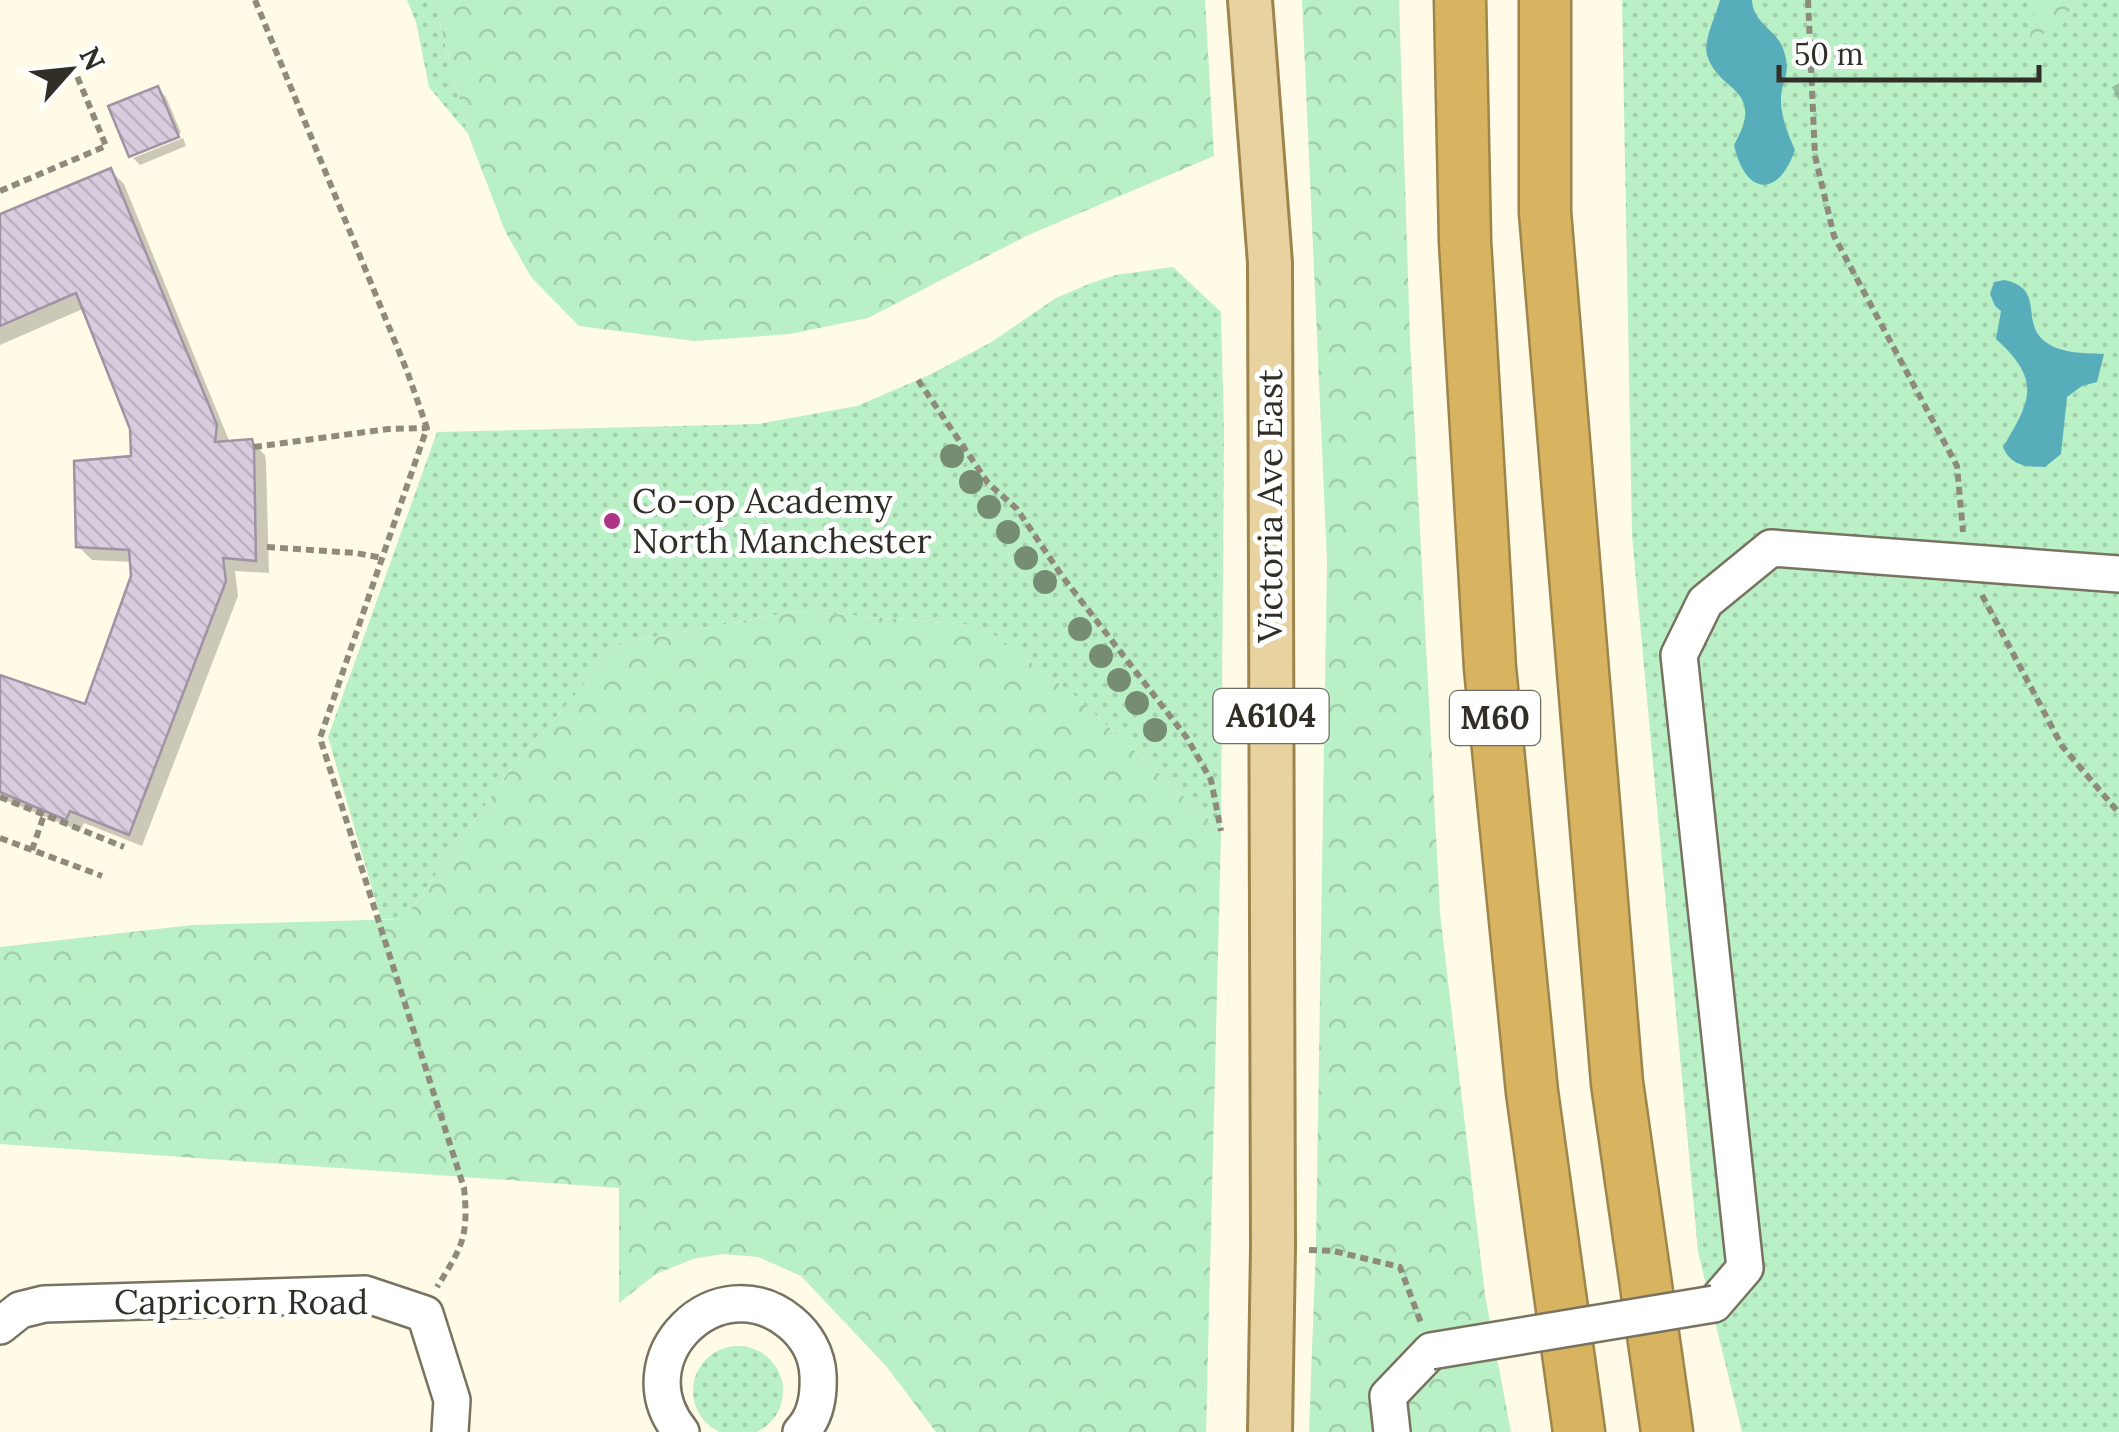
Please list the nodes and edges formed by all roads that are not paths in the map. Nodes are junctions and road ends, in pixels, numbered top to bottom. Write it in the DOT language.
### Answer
graph roads {
  1 [pos="1250,0"];
  2 [pos="1460,0"];
  3 [pos="1545,0"];
  4 [pos="2119,574"];
  5 [pos="0,1326"];
  6 [pos="818,1430"];
  7 [pos="450,1432"];
  8 [pos="680,1432"];
  9 [pos="1270,1432"];
  10 [pos="1392,1432"];
  11 [pos="1579,1432"];
  12 [pos="1667,1432"];
  1 -- 9 [label="main road, Victoria Ave East / A6104"];
  2 -- 11 [label="highway, M60"];
  3 -- 12 [label="highway, M60"];
  4 -- 10 [label="street, bridge"];
  5 -- 7 [label="street, Capricorn Road"];
  6 -- 8 [label="street"];
}
